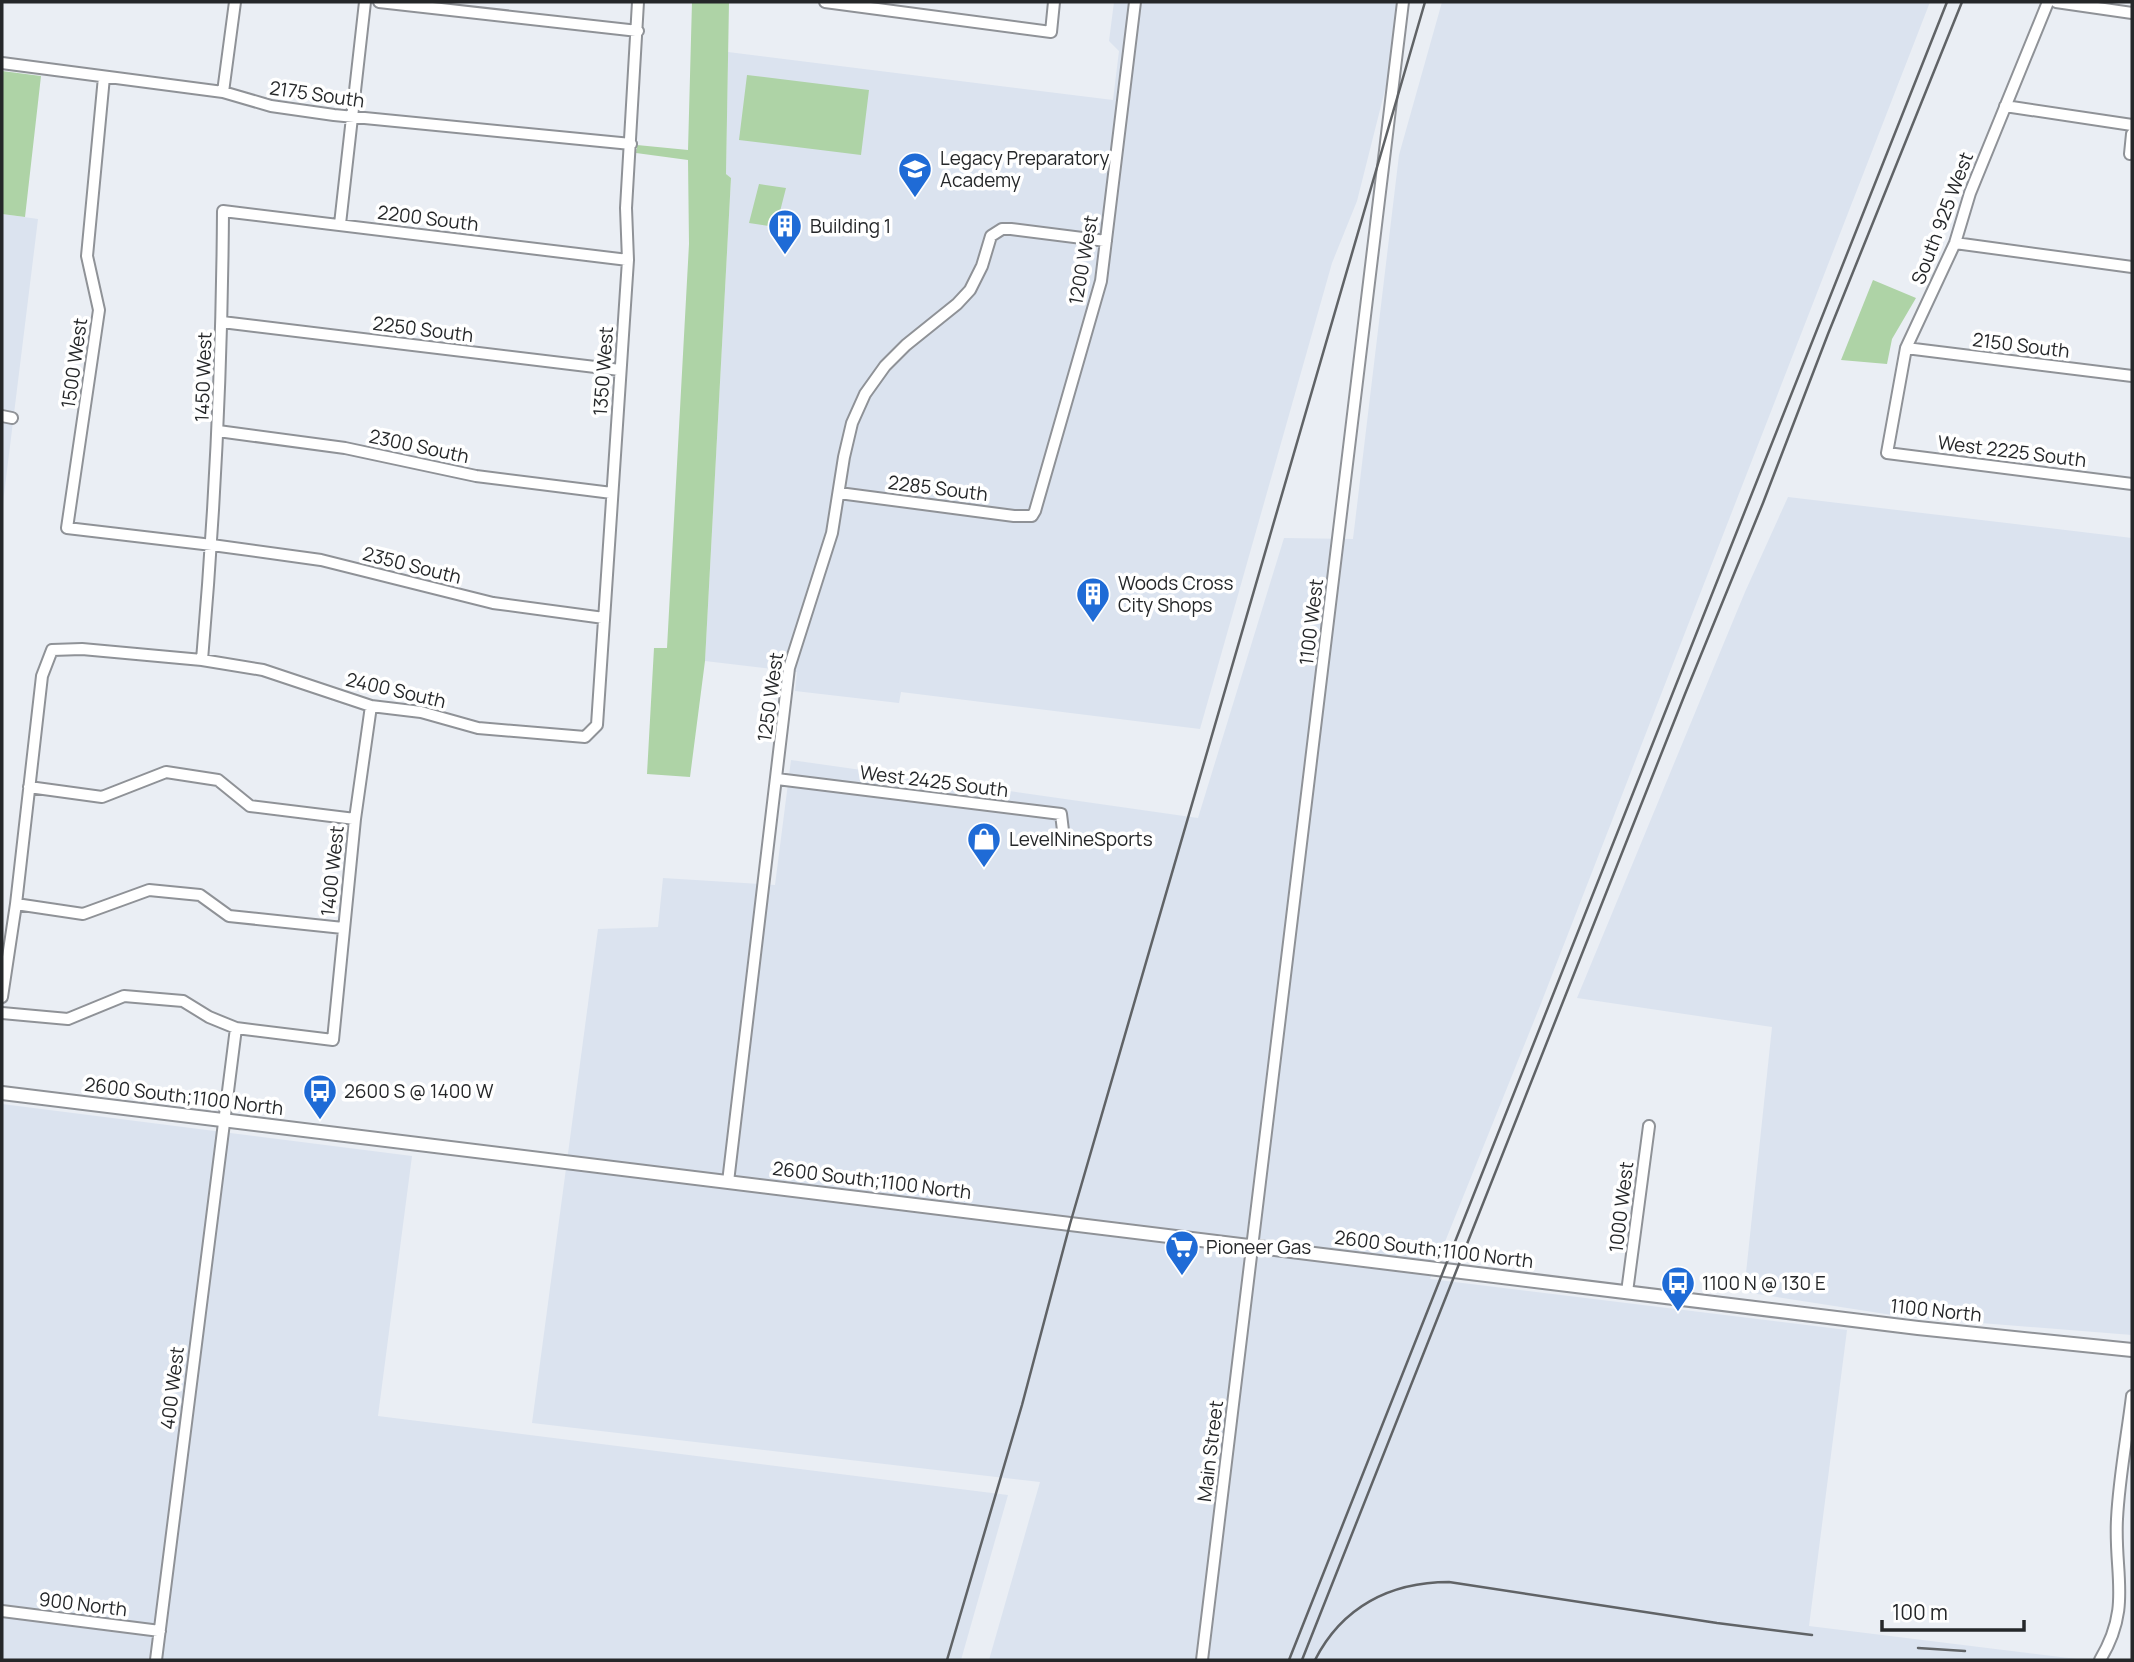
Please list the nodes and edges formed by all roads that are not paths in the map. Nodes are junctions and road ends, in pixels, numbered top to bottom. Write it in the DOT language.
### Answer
graph roads {
  1 [pos="235,2"];
  2 [pos="365,2"];
  3 [pos="379,2"];
  4 [pos="638,2"];
  5 [pos="825,2"];
  6 [pos="1054,2"];
  7 [pos="1135,2"];
  8 [pos="1403,2"];
  9 [pos="2048,2"];
  10 [pos="2056,2"];
  11 [pos="2132,13"];
  12 [pos="638,31"];
  13 [pos="2,63"];
  14 [pos="104,77"];
  15 [pos="223,92"];
  16 [pos="2004,107"];
  17 [pos="352,117"];
  18 [pos="2132,125"];
  19 [pos="2132,134"];
  20 [pos="631,144"];
  21 [pos="2130,154"];
  22 [pos="223,211"];
  23 [pos="340,224"];
  24 [pos="1106,241"];
  25 [pos="1955,243"];
  26 [pos="628,260"];
  27 [pos="2132,267"];
  28 [pos="222,321"];
  29 [pos="1906,348"];
  30 [pos="620,370"];
  31 [pos="2132,376"];
  32 [pos="218,432"];
  33 [pos="1887,453"];
  34 [pos="2132,484"];
  35 [pos="612,493"];
  36 [pos="839,493"];
  37 [pos="1032,516"];
  38 [pos="67,528"];
  39 [pos="212,545"];
  40 [pos="604,618"];
  41 [pos="202,660"];
  42 [pos="371,706"];
  43 [pos="585,737"];
  44 [pos="777,779"];
  45 [pos="29,788"];
  46 [pos="355,820"];
  47 [pos="1063,839"];
  48 [pos="16,904"];
  49 [pos="343,928"];
  50 [pos="2,997"];
  51 [pos="2,1013"];
  52 [pos="236,1028"];
  53 [pos="2,1093"];
  54 [pos="223,1120"];
  55 [pos="1649,1126"];
  56 [pos="728,1182"];
  57 [pos="1253,1246"];
  58 [pos="1627,1292"];
  59 [pos="1737,1305"];
  60 [pos="2132,1350"];
  61 [pos="2132,1396"];
  62 [pos="2,1611"];
  63 [pos="160,1631"];
  64 [pos="156,1660"];
  65 [pos="1202,1660"];
  66 [pos="2100,1660"];
  1 -- 15 [label="street"];
  2 -- 17 [label="street"];
  3 -- 12 [label="street"];
  4 -- 12 [label="street, 1350 West"];
  5 -- 6 [label="street"];
  7 -- 24 [label="street, 1200 West"];
  8 -- 57 [label="street, 1100 West"];
  9 -- 16 [label="street, South 925 West"];
  10 -- 11 [label="street"];
  12 -- 20 [label="street, 1350 West"];
  13 -- 14 [label="street, 2175 South"];
  14 -- 15 [label="street, 2175 South"];
  14 -- 38 [label="street, 1500 West"];
  15 -- 17 [label="street, 2175 South"];
  16 -- 18 [label="street"];
  16 -- 25 [label="street, South 925 West"];
  17 -- 20 [label="street, 2175 South"];
  17 -- 23 [label="street"];
  19 -- 21 [label="street"];
  20 -- 26 [label="street, 1350 West"];
  22 -- 23 [label="street, 2200 South"];
  22 -- 28 [label="street, 1450 West"];
  23 -- 26 [label="street, 2200 South"];
  24 -- 36 [label="street, 1250 West"];
  24 -- 37 [label="street, 1200 West"];
  25 -- 27 [label="street"];
  25 -- 29 [label="street, South 925 West"];
  26 -- 30 [label="street, 1350 West"];
  28 -- 30 [label="street, 2250 South"];
  28 -- 32 [label="street, 1450 West"];
  29 -- 31 [label="street, 2150 South"];
  29 -- 33 [label="street, South 925 West"];
  30 -- 35 [label="street, 1350 West"];
  32 -- 35 [label="street, 2300 South"];
  32 -- 39 [label="street, 1450 West"];
  33 -- 34 [label="street, West 2225 South"];
  35 -- 40 [label="street, 1350 West"];
  36 -- 37 [label="street, 2285 South"];
  36 -- 44 [label="street, 1250 West"];
  38 -- 39 [label="street, 2350 South"];
  39 -- 40 [label="street, 2350 South"];
  39 -- 41 [label="street"];
  40 -- 43 [label="street, 1350 West"];
  41 -- 42 [label="street, 2400 South"];
  41 -- 45 [label="street"];
  42 -- 43 [label="street, 2400 South"];
  42 -- 46 [label="street, 1400 West"];
  44 -- 47 [label="street, West 2425 South"];
  44 -- 56 [label="street, 1250 West"];
  45 -- 46 [label="street"];
  45 -- 48 [label="street"];
  46 -- 49 [label="street, 1400 West"];
  48 -- 49 [label="street"];
  48 -- 50 [label="street"];
  49 -- 52 [label="street, 1400 West"];
  51 -- 52 [label="street"];
  52 -- 54 [label="street, 400 West"];
  53 -- 54 [label="main road, 2600 South;1100 North"];
  54 -- 56 [label="main road, 2600 South;1100 North"];
  54 -- 63 [label="street, 400 West"];
  55 -- 58 [label="street, 1000 West"];
  56 -- 57 [label="main road, 2600 South;1100 North"];
  57 -- 58 [label="main road, 2600 South;1100 North"];
  57 -- 65 [label="street, Main Street"];
  58 -- 59 [label="main road, 2600 South;1100 North"];
  59 -- 60 [label="main road, 1100 North"];
  61 -- 66 [label="street"];
  62 -- 63 [label="street, 900 North"];
  63 -- 64 [label="street, 400 West"];
}
